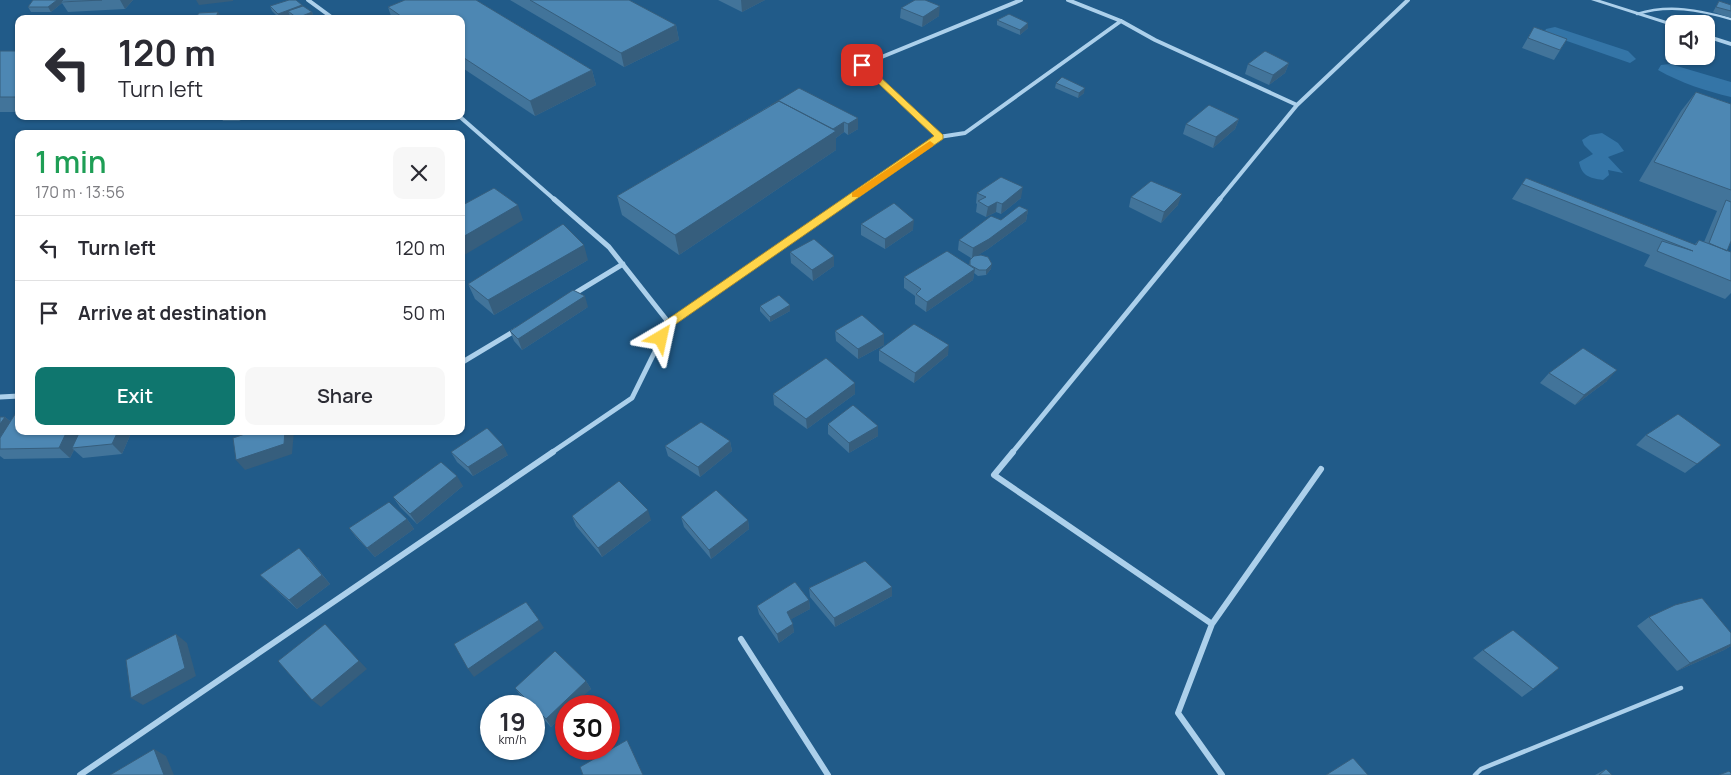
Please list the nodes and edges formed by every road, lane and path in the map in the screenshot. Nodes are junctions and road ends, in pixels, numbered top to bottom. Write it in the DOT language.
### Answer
graph roads {
  1 [pos="308,0"];
  2 [pos="1021,0"];
  3 [pos="1068,0"];
  4 [pos="1408,0"];
  5 [pos="1594,0"];
  6 [pos="1637,14"];
  7 [pos="329,15"];
  8 [pos="1731,19"];
  9 [pos="1121,20"];
  10 [pos="1665,23"];
  11 [pos="1715,39"];
  12 [pos="1731,44"];
  13 [pos="1297,105"];
  14 [pos="464,120"];
  15 [pos="940,137"];
  16 [pos="623,264"];
  17 [pos="563,300"];
  18 [pos="669,323"];
  19 [pos="521,327"];
  20 [pos="465,361"];
  21 [pos="15,396"];
  22 [pos="0,397"];
  23 [pos="1321,469"];
  24 [pos="1212,624"];
  25 [pos="741,639"];
  26 [pos="1681,688"];
  27 [pos="80,775"];
  28 [pos="828,775"];
  29 [pos="1222,775"];
  30 [pos="1476,775"];
  1 -- 7 [label="street"];
  2 -- 15 [label="street"];
  3 -- 9 [label="street"];
  4 -- 13 [label="street"];
  5 -- 6 [label="street"];
  6 -- 8 [label="lane"];
  6 -- 10 [label="street"];
  9 -- 13 [label="street"];
  9 -- 15 [label="street"];
  11 -- 12 [label="street"];
  13 -- 24 [label="street"];
  14 -- 16 [label="street"];
  15 -- 18 [label="street"];
  16 -- 17 [label="street"];
  16 -- 18 [label="street"];
  18 -- 27 [label="street"];
  19 -- 20 [label="street"];
  21 -- 22 [label="street"];
  23 -- 24 [label="street"];
  24 -- 29 [label="street"];
  25 -- 28 [label="street"];
  26 -- 30 [label="lane"];
}
